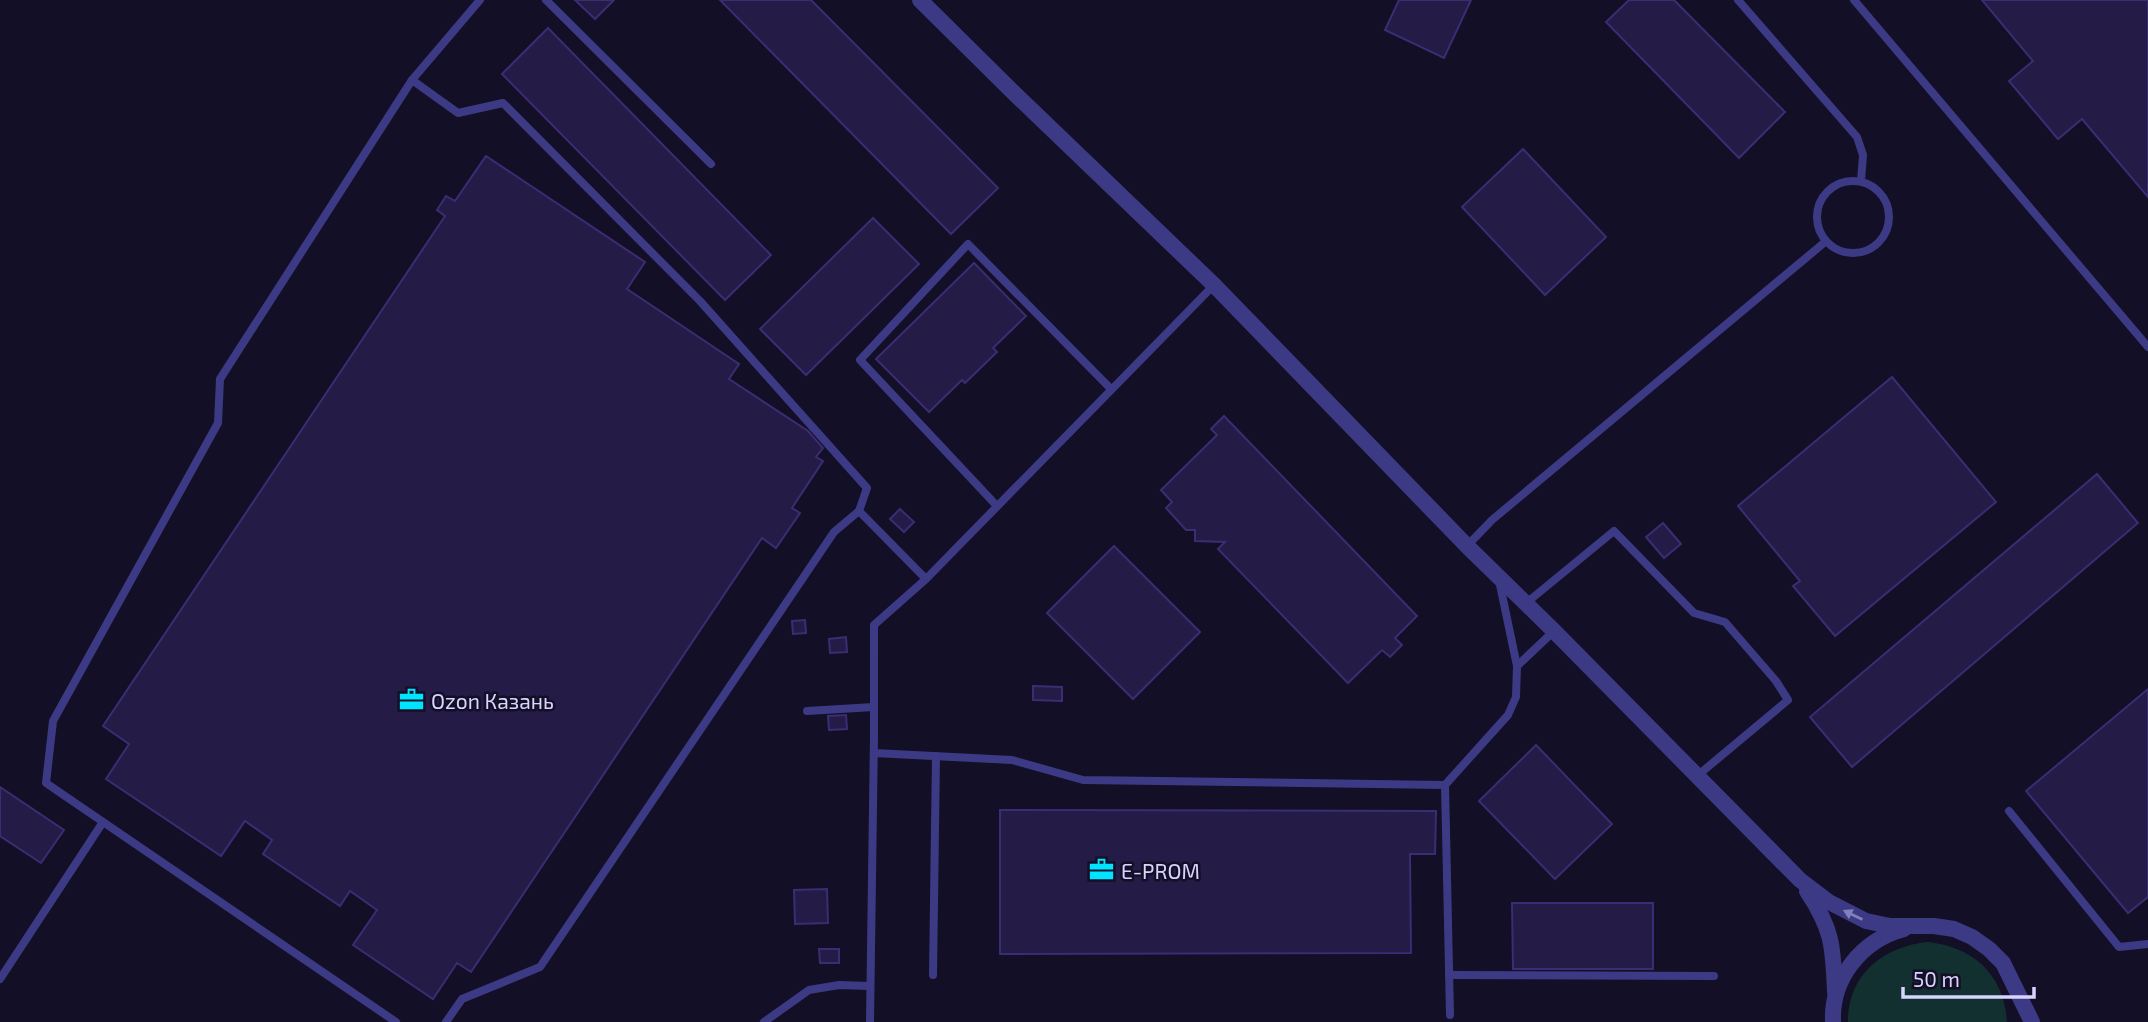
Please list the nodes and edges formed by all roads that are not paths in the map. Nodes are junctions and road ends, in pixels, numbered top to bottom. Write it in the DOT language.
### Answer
graph roads {
  1 [pos="480,0"];
  2 [pos="546,0"];
  3 [pos="920,0"];
  4 [pos="1738,0"];
  5 [pos="1854,0"];
  6 [pos="412,80"];
  7 [pos="711,164"];
  8 [pos="1861,181"];
  9 [pos="1825,242"];
  10 [pos="1214,285"];
  11 [pos="2148,347"];
  12 [pos="1111,389"];
  13 [pos="997,506"];
  14 [pos="859,511"];
  15 [pos="1467,546"];
  16 [pos="1498,577"];
  17 [pos="926,579"];
  18 [pos="1525,604"];
  19 [pos="1554,631"];
  20 [pos="1517,666"];
  21 [pos="874,708"];
  22 [pos="807,711"];
  23 [pos="874,753"];
  24 [pos="936,756"];
  25 [pos="1697,776"];
  26 [pos="1444,785"];
  27 [pos="2009,811"];
  28 [pos="103,822"];
  29 [pos="1800,880"];
  30 [pos="1913,927"];
  31 [pos="2148,944"];
  32 [pos="933,975"];
  33 [pos="1449,975"];
  34 [pos="1714,976"];
  35 [pos="0,979"];
  36 [pos="870,986"];
  37 [pos="1835,997"];
  38 [pos="2020,1000"];
  39 [pos="1450,1015"];
  40 [pos="1832,1021"];
  41 [pos="396,1022"];
  42 [pos="446,1022"];
  43 [pos="764,1022"];
  44 [pos="870,1022"];
  45 [pos="2022,1022"];
  46 [pos="2032,1022"];
  1 -- 6 [label="lane"];
  2 -- 7 [label="lane"];
  3 -- 10 [label="street"];
  4 -- 8 [label="lane"];
  5 -- 11 [label="lane"];
  6 -- 14 [label="lane"];
  6 -- 28 [label="lane"];
  8 -- 9 [label="lane"];
  8 -- 9 [label="lane"];
  9 -- 15 [label="lane"];
  10 -- 12 [label="lane"];
  10 -- 15 [label="street"];
  12 -- 13 [label="lane"];
  12 -- 13 [label="lane"];
  13 -- 17 [label="lane"];
  14 -- 17 [label="lane"];
  14 -- 42 [label="lane"];
  15 -- 16 [label="street"];
  16 -- 18 [label="street"];
  16 -- 20 [label="lane"];
  17 -- 21 [label="lane"];
  18 -- 19 [label="street"];
  18 -- 25 [label="lane"];
  19 -- 20 [label="lane"];
  19 -- 25 [label="street"];
  20 -- 26 [label="lane"];
  21 -- 22 [label="lane"];
  21 -- 23 [label="lane"];
  23 -- 24 [label="lane"];
  23 -- 36 [label="lane"];
  24 -- 26 [label="lane"];
  24 -- 32 [label="lane"];
  25 -- 29 [label="street"];
  26 -- 33 [label="lane"];
  27 -- 31 [label="lane"];
  28 -- 35 [label="lane"];
  28 -- 41 [label="lane"];
  30 -- 29 [label="street, one-way"];
  29 -- 37 [label="street"];
  30 -- 37 [label="street"];
  30 -- 38 [label="street"];
  33 -- 34 [label="lane"];
  33 -- 39 [label="lane"];
  36 -- 43 [label="lane"];
  36 -- 44 [label="lane"];
  37 -- 40 [label="street"];
  38 -- 45 [label="street"];
  38 -- 46 [label="street"];
}
